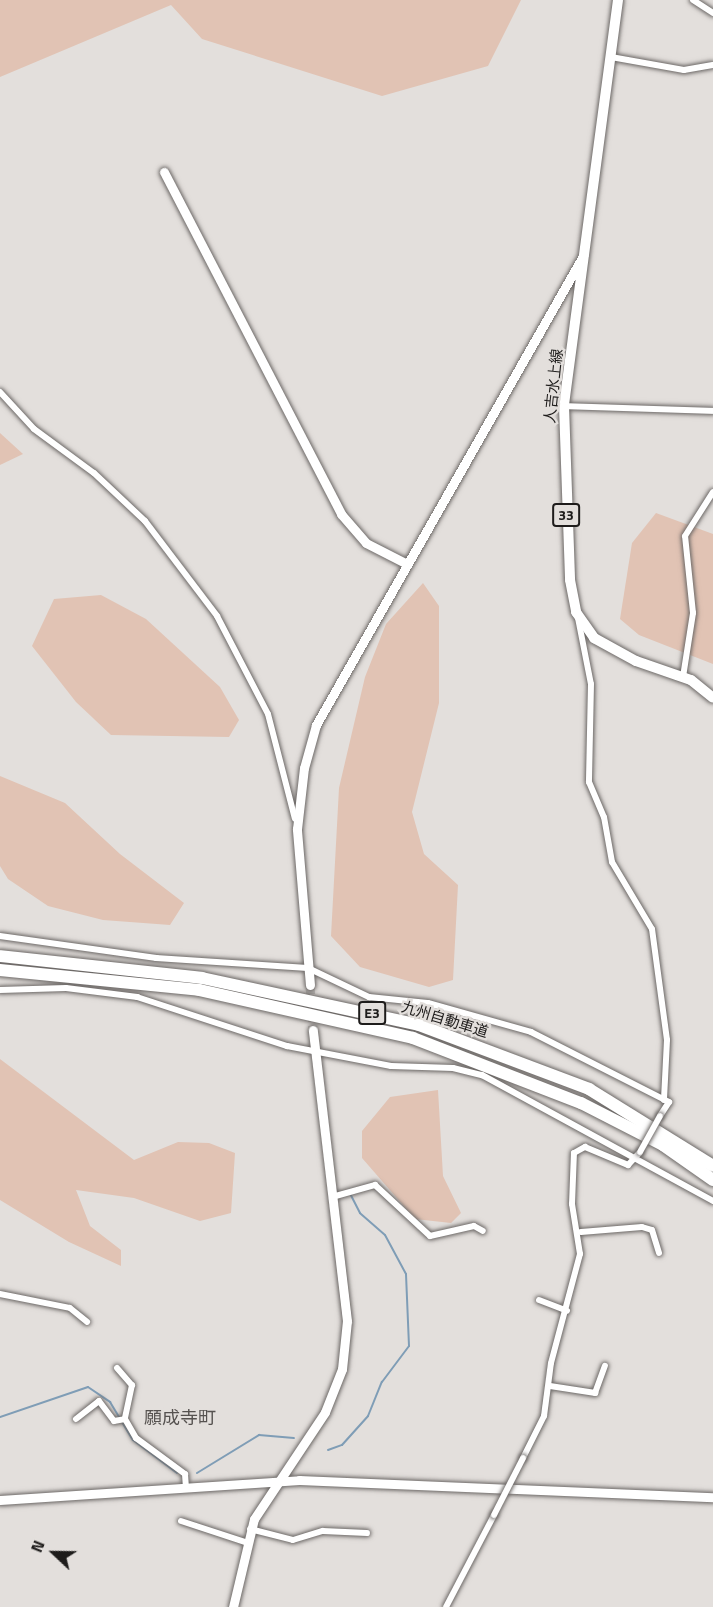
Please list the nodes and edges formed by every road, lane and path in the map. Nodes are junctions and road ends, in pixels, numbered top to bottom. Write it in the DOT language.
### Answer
graph roads {
  1 [pos="693,0"];
  2 [pos="619,2"];
  3 [pos="713,13"];
  4 [pos="611,57"];
  5 [pos="713,64"];
  6 [pos="164,172"];
  7 [pos="585,254"];
  8 [pos="0,392"];
  9 [pos="564,406"];
  10 [pos="713,411"];
  11 [pos="713,492"];
  12 [pos="405,564"];
  13 [pos="576,612"];
  14 [pos="682,677"];
  15 [pos="713,698"];
  16 [pos="297,829"];
  17 [pos="0,936"];
  18 [pos="0,956"];
  19 [pos="308,968"];
  20 [pos="0,970"];
  21 [pos="310,985"];
  22 [pos="0,990"];
  23 [pos="313,1030"];
  24 [pos="315,1051"];
  25 [pos="664,1100"];
  26 [pos="639,1155"];
  27 [pos="713,1166"];
  28 [pos="713,1180"];
  29 [pos="332,1197"];
  30 [pos="713,1201"];
  31 [pos="483,1231"];
  32 [pos="581,1232"];
  33 [pos="659,1252"];
  34 [pos="0,1294"];
  35 [pos="539,1300"];
  36 [pos="567,1311"];
  37 [pos="87,1322"];
  38 [pos="605,1366"];
  39 [pos="117,1368"];
  40 [pos="549,1386"];
  41 [pos="76,1419"];
  42 [pos="125,1419"];
  43 [pos="277,1484"];
  44 [pos="186,1487"];
  45 [pos="713,1497"];
  46 [pos="0,1500"];
  47 [pos="181,1521"];
  48 [pos="250,1529"];
  49 [pos="368,1533"];
  50 [pos="245,1542"];
  51 [pos="233,1607"];
  52 [pos="446,1607"];
  1 -- 3 [label="street"];
  2 -- 4 [label="main road, 人吉水上線 / 33"];
  4 -- 5 [label="street"];
  4 -- 7 [label="main road, 人吉水上線 / 33"];
  6 -- 12 [label="street"];
  7 -- 9 [label="main road, 人吉水上線 / 33"];
  7 -- 12 [label="street"];
  8 -- 16 [label="street"];
  9 -- 10 [label="street"];
  9 -- 13 [label="main road, 人吉水上線 / 33"];
  11 -- 14 [label="street"];
  12 -- 16 [label="street"];
  13 -- 14 [label="main road, 人吉水上線 / 33"];
  13 -- 25 [label="street"];
  14 -- 15 [label="main road, 人吉水上線 / 33"];
  16 -- 19 [label="street"];
  17 -- 19 [label="street"];
  18 -- 27 [label="highway, 九州自動車道 / E3"];
  19 -- 21 [label="street"];
  19 -- 25 [label="street"];
  20 -- 28 [label="highway, 九州自動車道 / E3"];
  22 -- 24 [label="street"];
  23 -- 24 [label="street"];
  24 -- 26 [label="street"];
  24 -- 29 [label="street"];
  25 -- 26 [label="street, bridge"];
  26 -- 30 [label="street"];
  26 -- 32 [label="street"];
  29 -- 31 [label="street"];
  29 -- 43 [label="street"];
  32 -- 33 [label="street"];
  32 -- 36 [label="street"];
  34 -- 37 [label="street"];
  35 -- 36 [label="street"];
  36 -- 40 [label="street"];
  38 -- 40 [label="street"];
  39 -- 42 [label="street"];
  40 -- 52 [label="street, bridge"];
  41 -- 42 [label="street"];
  42 -- 44 [label="street"];
  43 -- 44 [label="street"];
  43 -- 45 [label="street"];
  43 -- 48 [label="street"];
  44 -- 46 [label="street"];
  47 -- 50 [label="street"];
  48 -- 49 [label="street"];
  48 -- 50 [label="street"];
  50 -- 51 [label="street"];
}
